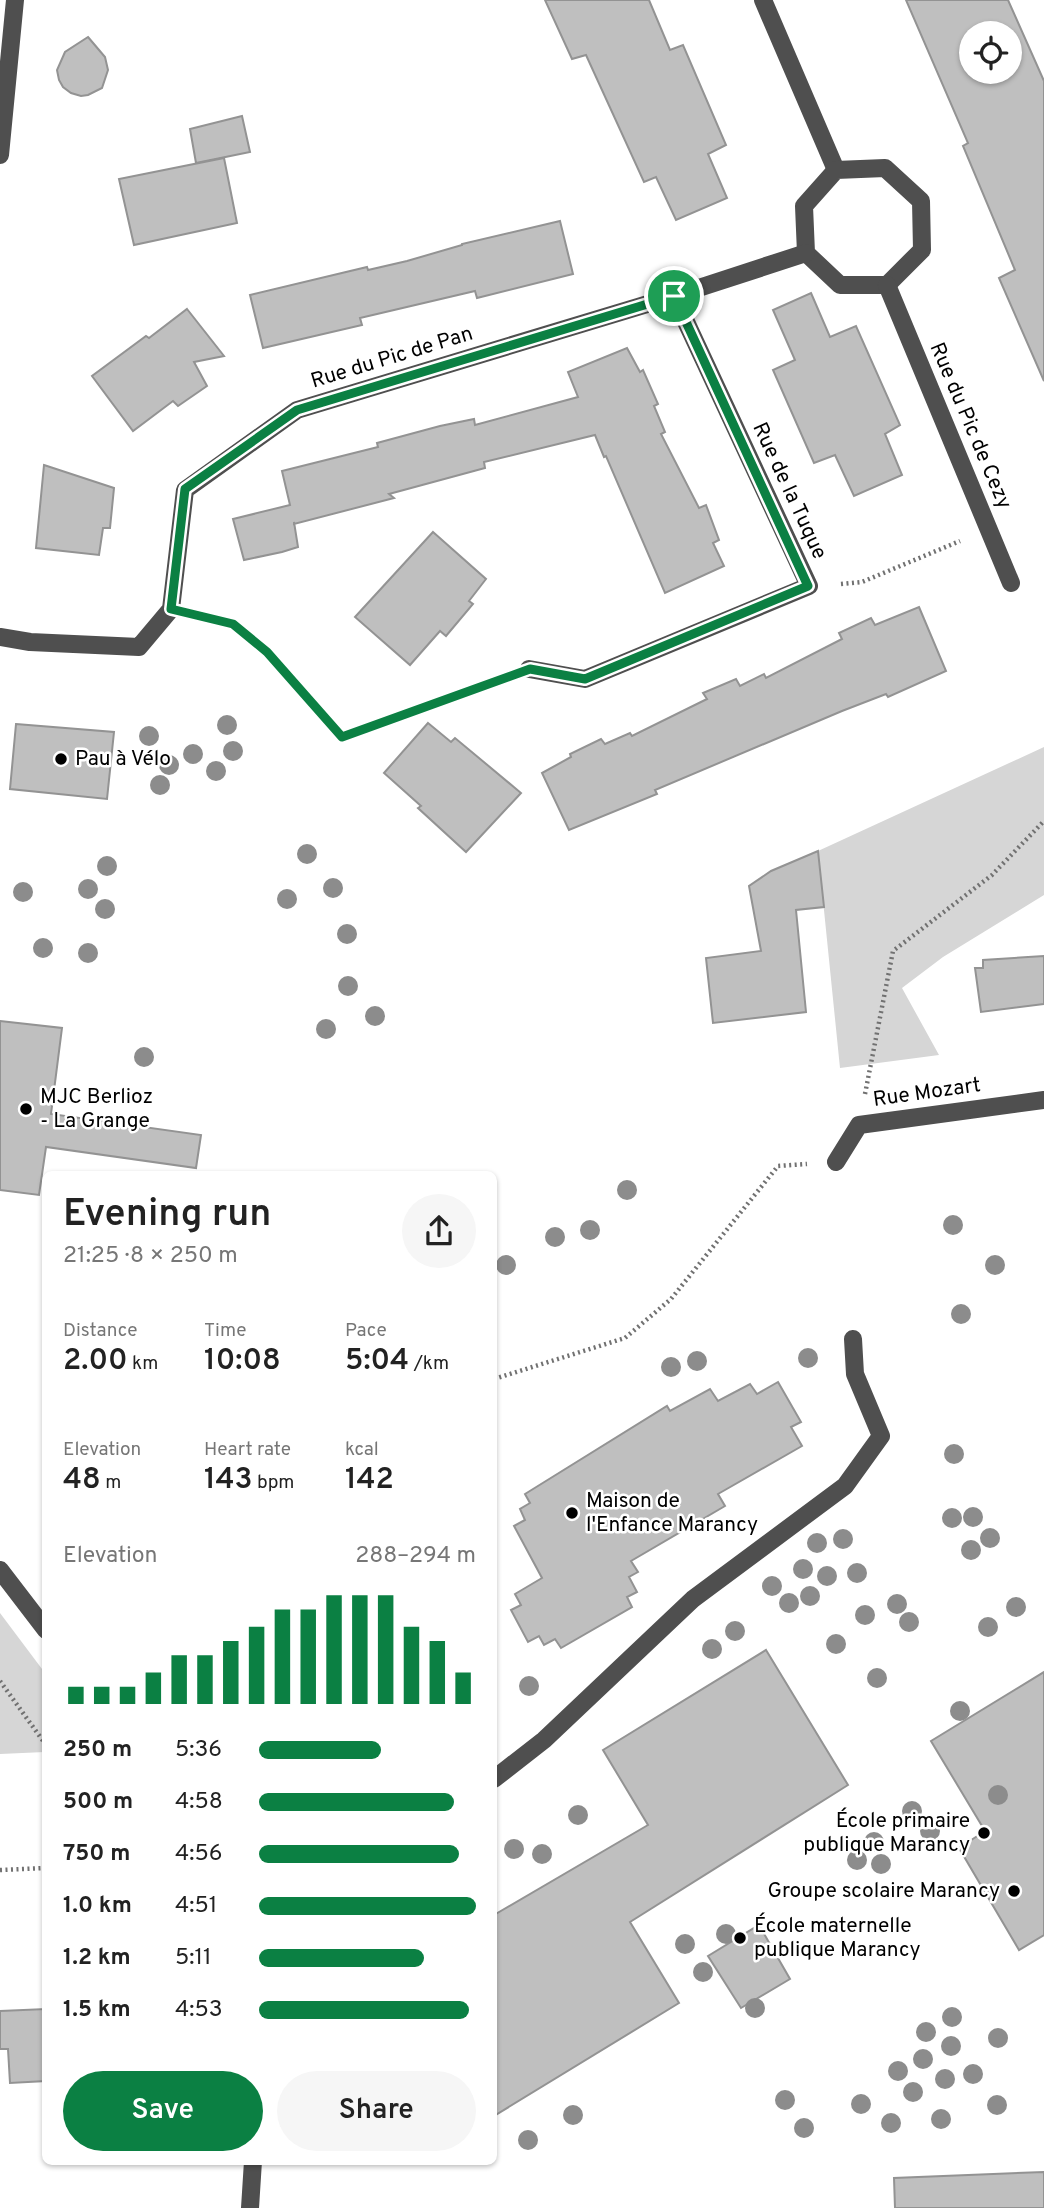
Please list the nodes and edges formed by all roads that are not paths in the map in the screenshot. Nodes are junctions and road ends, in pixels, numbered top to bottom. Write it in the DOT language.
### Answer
graph roads {
  1 [pos="15,0"];
  2 [pos="763,0"];
  3 [pos="0,155"];
  4 [pos="836,170"];
  5 [pos="806,253"];
  6 [pos="887,285"];
  7 [pos="674,296"];
  8 [pos="1011,583"];
  9 [pos="0,637"];
  10 [pos="530,669"];
  11 [pos="1044,1100"];
  12 [pos="836,1162"];
  13 [pos="853,1339"];
  14 [pos="0,1570"];
  15 [pos="42,1625"];
  16 [pos="497,1777"];
  17 [pos="253,2165"];
  18 [pos="250,2208"];
  1 -- 3 [label="street"];
  2 -- 4 [label="street"];
  4 -- 5 [label="street"];
  4 -- 6 [label="street"];
  5 -- 6 [label="street"];
  5 -- 7 [label="street, Rue du Pic de Pan"];
  6 -- 8 [label="street, Rue du Pic de Cezy"];
  7 -- 9 [label="street, Rue du Pic de Pan"];
  7 -- 10 [label="street, Rue de la Tuque"];
  11 -- 12 [label="street, Rue Mozart"];
  13 -- 16 [label="street"];
  14 -- 15 [label="street"];
  17 -- 18 [label="street"];
}
